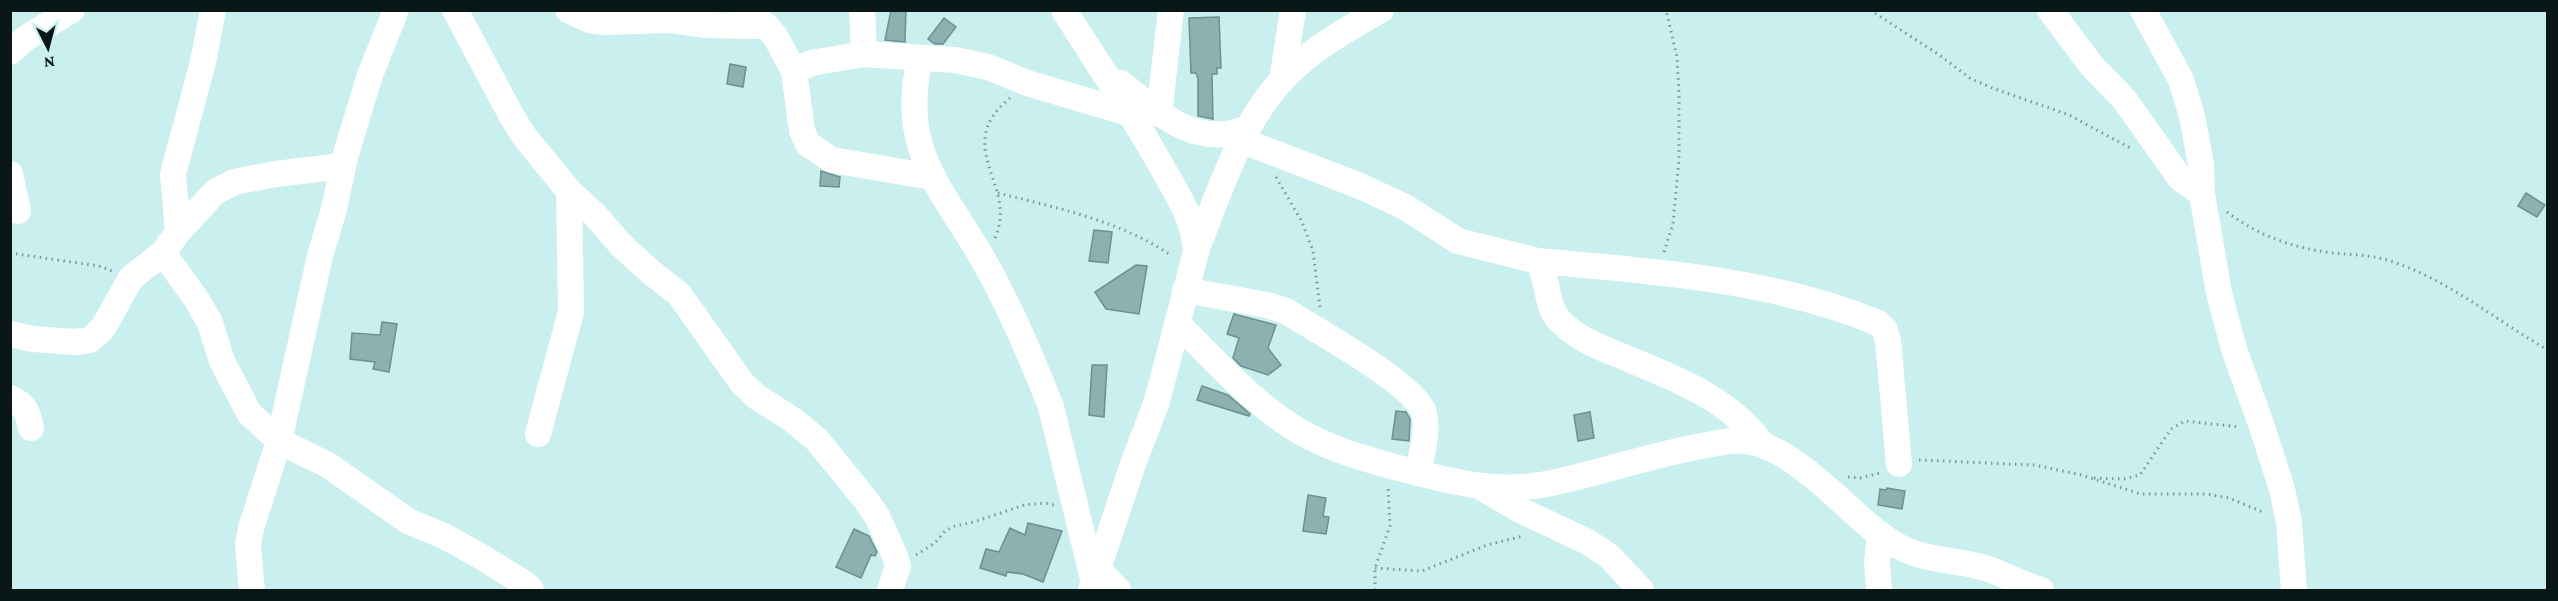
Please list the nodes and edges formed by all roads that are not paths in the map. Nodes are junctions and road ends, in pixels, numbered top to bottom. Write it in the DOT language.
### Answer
graph roads {
  1 [pos="72,10"];
  2 [pos="213,10"];
  3 [pos="396,10"];
  4 [pos="455,10"];
  5 [pos="568,10"];
  6 [pos="743,10"];
  7 [pos="862,10"];
  8 [pos="1064,10"];
  9 [pos="1171,10"];
  10 [pos="1293,10"];
  11 [pos="1381,10"];
  12 [pos="2050,10"];
  13 [pos="2143,10"];
  14 [pos="766,26"];
  15 [pos="10,52"];
  16 [pos="864,54"];
  17 [pos="920,59"];
  18 [pos="1099,66"];
  19 [pos="794,71"];
  20 [pos="1282,80"];
  21 [pos="1132,114"];
  22 [pos="1160,114"];
  23 [pos="1251,139"];
  24 [pos="342,166"];
  25 [pos="10,174"];
  26 [pos="932,177"];
  27 [pos="568,191"];
  28 [pos="2202,194"];
  29 [pos="18,211"];
  30 [pos="178,232"];
  31 [pos="163,253"];
  32 [pos="1538,261"];
  33 [pos="1191,270"];
  34 [pos="1177,324"];
  35 [pos="10,334"];
  36 [pos="10,398"];
  37 [pos="31,428"];
  38 [pos="538,434"];
  39 [pos="279,441"];
  40 [pos="1763,445"];
  41 [pos="1899,464"];
  42 [pos="1418,473"];
  43 [pos="1480,487"];
  44 [pos="1880,534"];
  45 [pos="1094,581"];
  46 [pos="252,591"];
  47 [pos="531,591"];
  48 [pos="891,591"];
  49 [pos="1118,591"];
  50 [pos="1641,591"];
  51 [pos="1879,591"];
  52 [pos="2041,591"];
  53 [pos="2294,591"];
  1 -- 15 [label="street"];
  2 -- 30 [label="street"];
  3 -- 24 [label="street"];
  4 -- 27 [label="street"];
  5 -- 14 [label="street"];
  6 -- 14 [label="street"];
  7 -- 16 [label="street"];
  8 -- 18 [label="street"];
  9 -- 22 [label="street"];
  10 -- 20 [label="street"];
  11 -- 20 [label="street"];
  12 -- 28 [label="street"];
  13 -- 28 [label="street"];
  14 -- 19 [label="street"];
  16 -- 17 [label="street"];
  16 -- 19 [label="street"];
  17 -- 21 [label="street"];
  17 -- 26 [label="street"];
  18 -- 21 [label="street"];
  18 -- 22 [label="street"];
  19 -- 26 [label="street"];
  20 -- 23 [label="street"];
  21 -- 33 [label="street"];
  22 -- 23 [label="street"];
  23 -- 32 [label="street"];
  23 -- 33 [label="street"];
  24 -- 30 [label="street"];
  24 -- 39 [label="street"];
  25 -- 29 [label="street"];
  26 -- 45 [label="street"];
  27 -- 38 [label="street"];
  27 -- 48 [label="street"];
  28 -- 53 [label="street"];
  30 -- 31 [label="street"];
  31 -- 35 [label="street"];
  31 -- 39 [label="street"];
  32 -- 40 [label="street"];
  32 -- 41 [label="street"];
  33 -- 34 [label="street"];
  33 -- 42 [label="street"];
  34 -- 42 [label="street"];
  34 -- 45 [label="street"];
  36 -- 37 [label="street"];
  39 -- 46 [label="street"];
  39 -- 47 [label="street"];
  40 -- 43 [label="street"];
  40 -- 44 [label="street"];
  42 -- 43 [label="street"];
  43 -- 50 [label="street"];
  44 -- 51 [label="street"];
  44 -- 52 [label="street"];
  45 -- 49 [label="street"];
}
